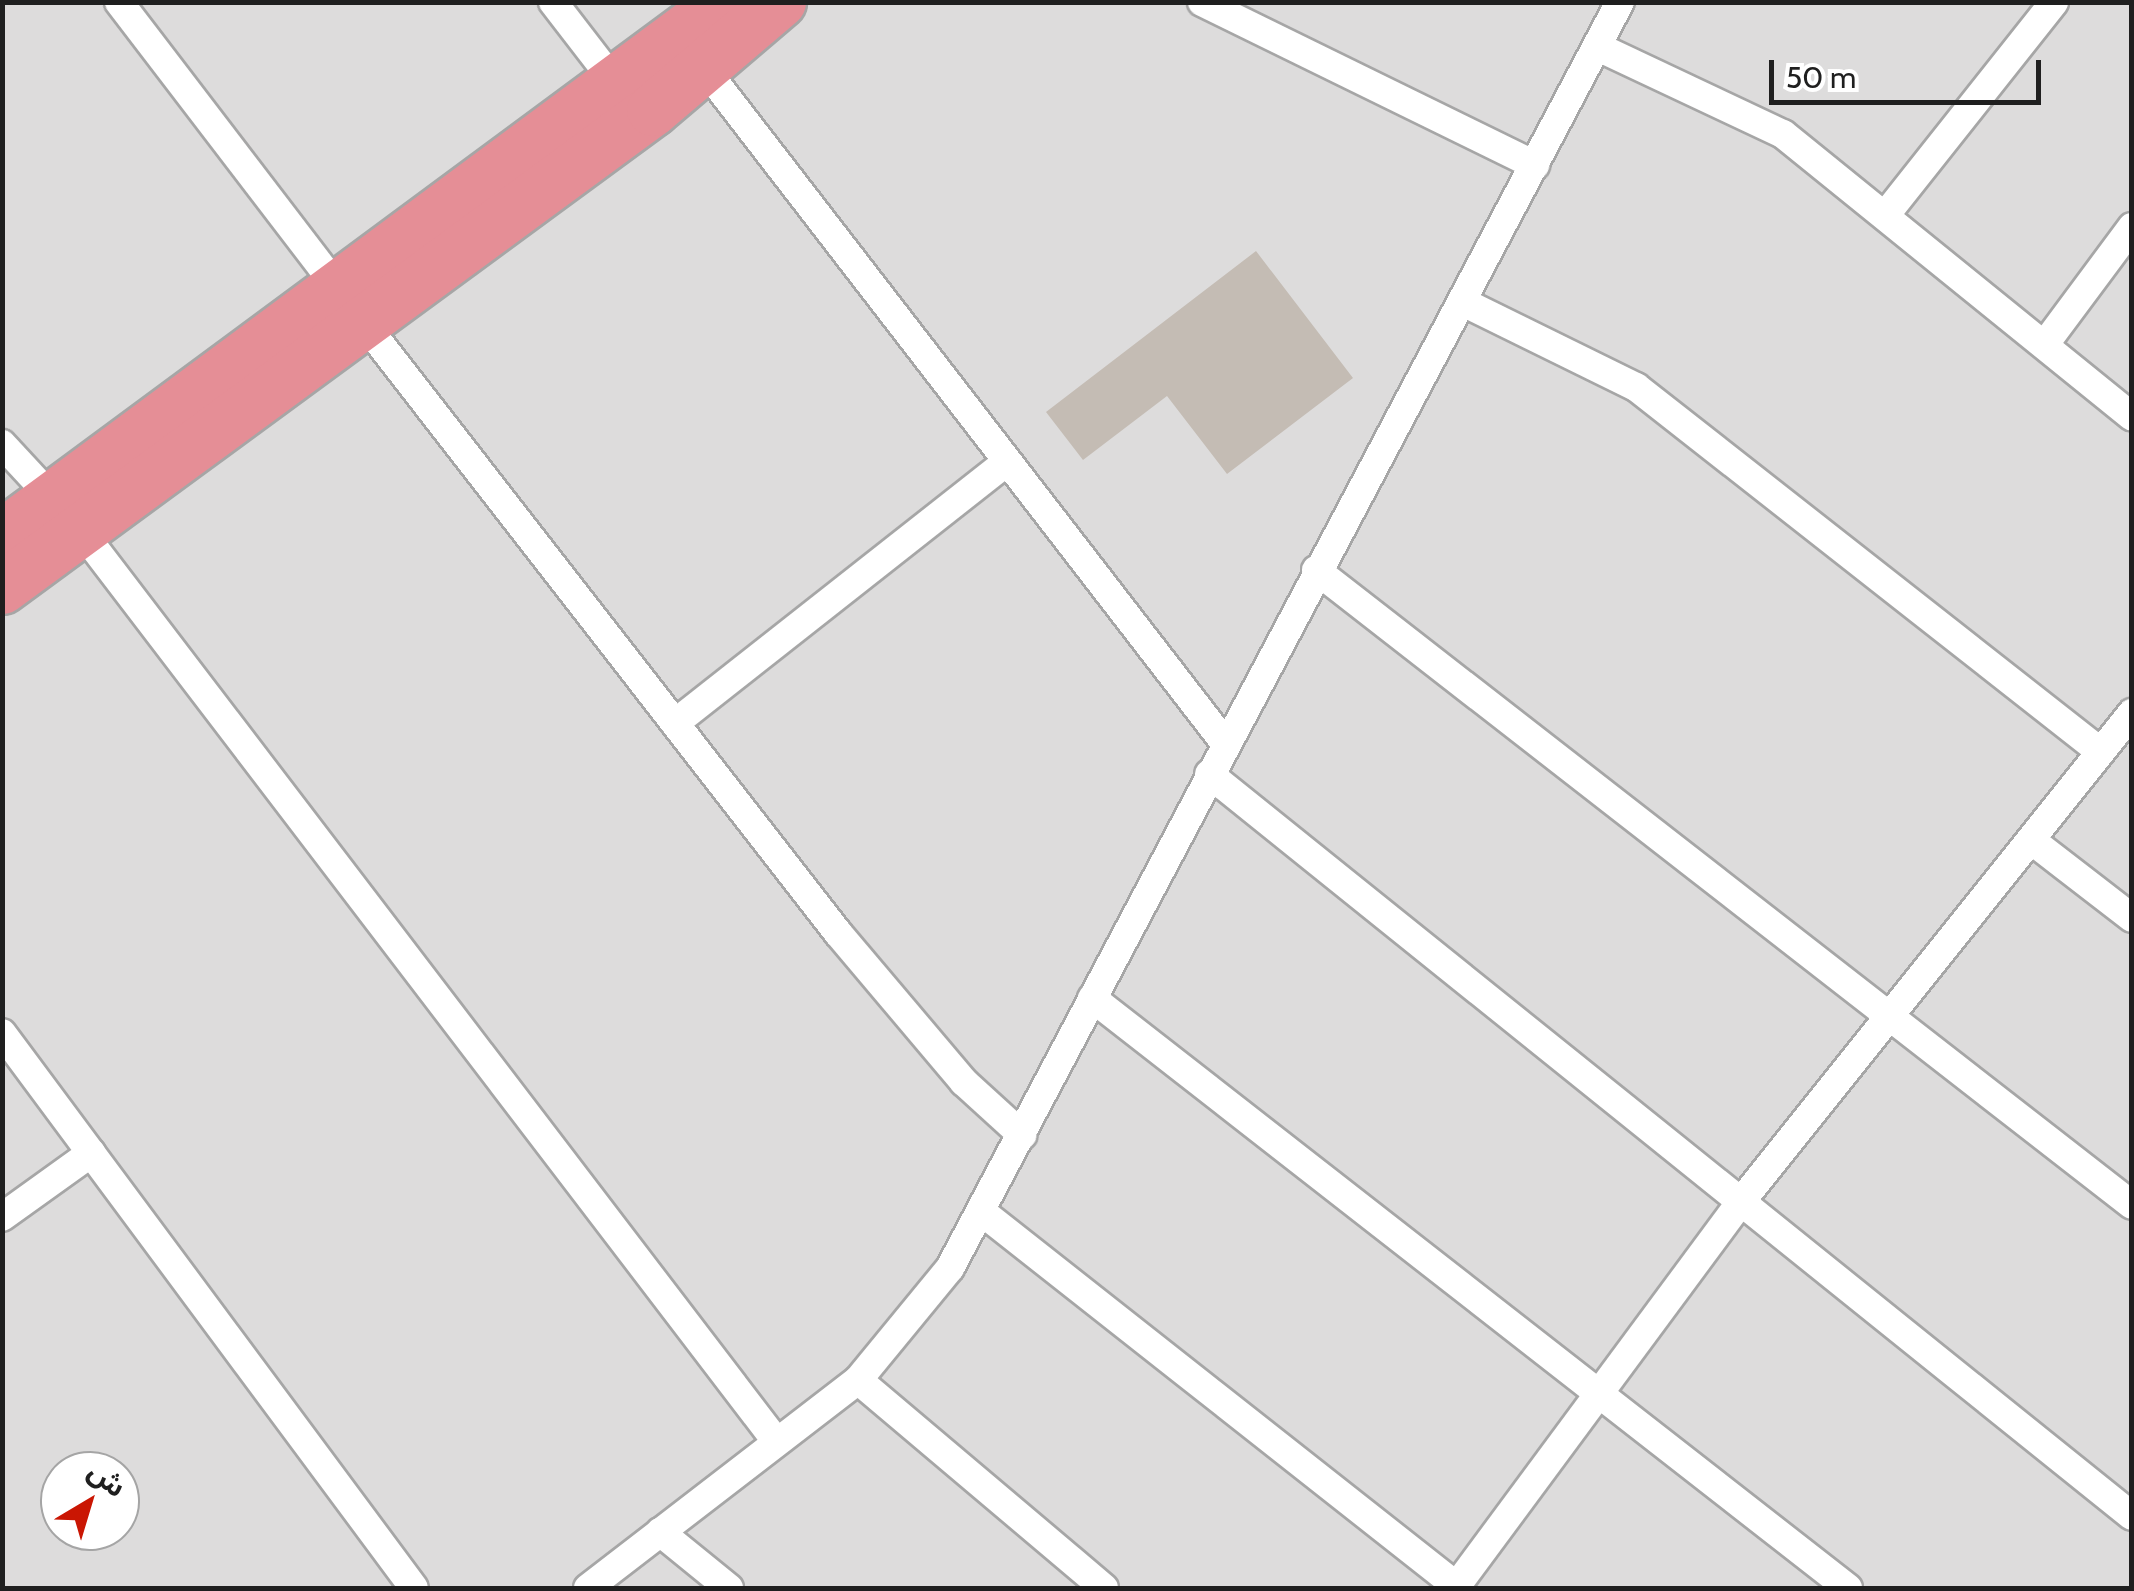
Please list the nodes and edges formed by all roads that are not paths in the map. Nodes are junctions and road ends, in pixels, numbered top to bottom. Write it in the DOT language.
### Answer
graph roads {
  1 [pos="119,2"];
  2 [pos="553,2"];
  3 [pos="724,2"];
  4 [pos="780,2"];
  5 [pos="1202,2"];
  6 [pos="1620,2"];
  7 [pos="2054,2"];
  8 [pos="1598,47"];
  9 [pos="704,68"];
  10 [pos="616,85"];
  11 [pos="1535,165"];
  12 [pos="1887,213"];
  13 [pos="2132,227"];
  14 [pos="1463,302"];
  15 [pos="350,305"];
  16 [pos="2045,344"];
  17 [pos="2132,417"];
  18 [pos="2,444"];
  19 [pos="1006,463"];
  20 [pos="66,513"];
  21 [pos="2,536"];
  22 [pos="1316,570"];
  23 [pos="2,588"];
  24 [pos="2132,713"];
  25 [pos="674,723"];
  26 [pos="1225,743"];
  27 [pos="2101,752"];
  28 [pos="1209,774"];
  29 [pos="2032,840"];
  30 [pos="2132,918"];
  31 [pos="1092,998"];
  32 [pos="1890,1019"];
  33 [pos="2,1033"];
  34 [pos="1022,1135"];
  35 [pos="91,1154"];
  36 [pos="1739,1204"];
  37 [pos="2132,1206"];
  38 [pos="982,1212"];
  39 [pos="2,1218"];
  40 [pos="858,1380"];
  41 [pos="1600,1393"];
  42 [pos="776,1441"];
  43 [pos="2132,1516"];
  44 [pos="660,1532"];
  45 [pos="414,1588"];
  46 [pos="588,1588"];
  47 [pos="729,1588"];
  48 [pos="1104,1588"];
  49 [pos="1457,1588"];
  50 [pos="1848,1588"];
  1 -- 15 [label="street"];
  2 -- 10 [label="street"];
  3 -- 10 [label="highway"];
  4 -- 9 [label="highway"];
  5 -- 11 [label="street"];
  6 -- 8 [label="street"];
  7 -- 12 [label="street"];
  8 -- 11 [label="street"];
  8 -- 12 [label="street"];
  9 -- 15 [label="highway"];
  9 -- 19 [label="street"];
  10 -- 15 [label="highway"];
  11 -- 14 [label="street"];
  12 -- 16 [label="street"];
  13 -- 16 [label="street"];
  14 -- 22 [label="street"];
  14 -- 27 [label="street"];
  15 -- 20 [label="highway"];
  15 -- 25 [label="street"];
  16 -- 17 [label="street"];
  18 -- 20 [label="street"];
  19 -- 25 [label="street"];
  19 -- 26 [label="street"];
  20 -- 21 [label="highway"];
  20 -- 23 [label="highway"];
  20 -- 42 [label="street"];
  22 -- 26 [label="street"];
  22 -- 32 [label="street"];
  24 -- 27 [label="street"];
  25 -- 34 [label="street"];
  26 -- 28 [label="street"];
  27 -- 29 [label="street"];
  28 -- 31 [label="street"];
  28 -- 36 [label="street"];
  29 -- 30 [label="street"];
  29 -- 32 [label="street"];
  31 -- 34 [label="street"];
  31 -- 41 [label="street"];
  32 -- 36 [label="street"];
  32 -- 37 [label="street"];
  33 -- 35 [label="street"];
  34 -- 38 [label="street"];
  35 -- 39 [label="street"];
  35 -- 45 [label="street"];
  36 -- 41 [label="street"];
  36 -- 43 [label="street"];
  38 -- 40 [label="street"];
  38 -- 49 [label="street"];
  40 -- 42 [label="street"];
  40 -- 48 [label="street"];
  41 -- 49 [label="street"];
  41 -- 50 [label="street"];
  42 -- 44 [label="street"];
  44 -- 46 [label="street"];
  44 -- 47 [label="street"];
}
